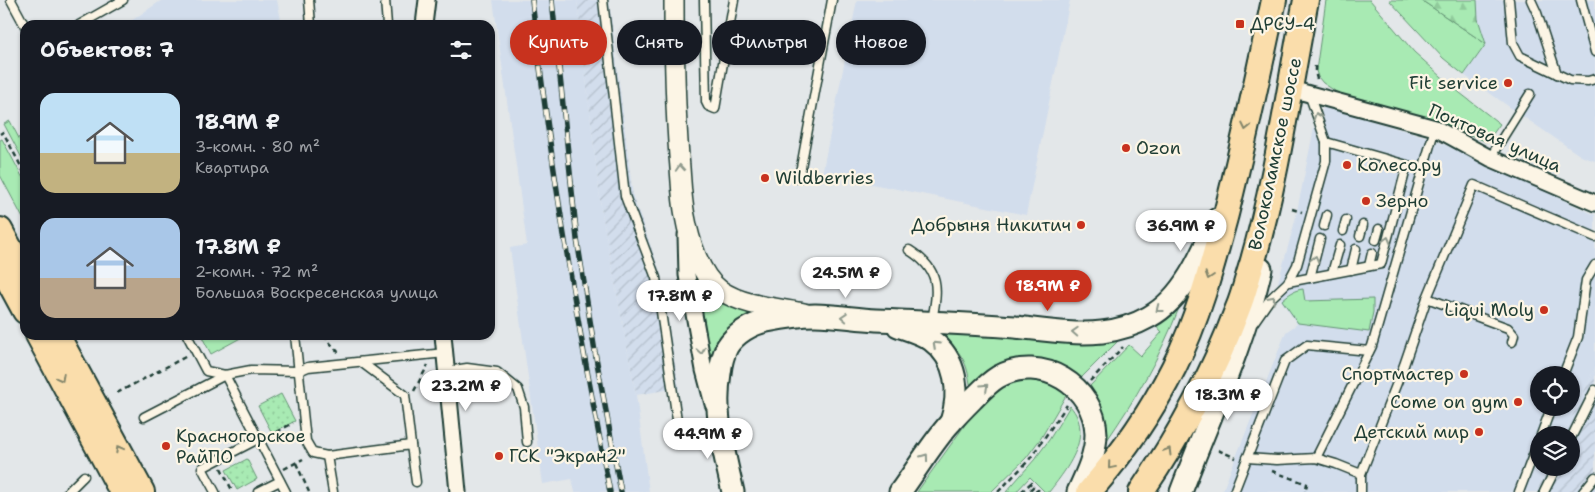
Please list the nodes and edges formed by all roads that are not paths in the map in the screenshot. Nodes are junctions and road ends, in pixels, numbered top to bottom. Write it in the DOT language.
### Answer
graph roads {
  1 [pos="11,0"];
  2 [pos="123,0"];
  3 [pos="309,0"];
  4 [pos="385,0"];
  5 [pos="427,0"];
  6 [pos="604,0"];
  7 [pos="674,0"];
  8 [pos="704,0"];
  9 [pos="734,0"];
  10 [pos="832,0"];
  11 [pos="1274,0"];
  12 [pos="1306,0"];
  13 [pos="1509,0"];
  14 [pos="1531,0"];
  15 [pos="1581,0"];
  16 [pos="22,20"];
  17 [pos="87,20"];
  18 [pos="311,20"];
  19 [pos="387,20"];
  20 [pos="425,20"];
  21 [pos="1595,52"];
  22 [pos="1557,74"];
  23 [pos="1595,79"];
  24 [pos="1300,91"];
  25 [pos="1530,94"];
  26 [pos="1435,128"];
  27 [pos="1326,142"];
  28 [pos="1490,158"];
  29 [pos="1277,162"];
  30 [pos="799,178"];
  31 [pos="1235,178"];
  32 [pos="1595,203"];
  33 [pos="1327,215"];
  34 [pos="685,216"];
  35 [pos="1346,220"];
  36 [pos="1363,225"];
  37 [pos="1324,226"];
  38 [pos="1379,229"];
  39 [pos="0,230"];
  40 [pos="1343,231"];
  41 [pos="1360,236"];
  42 [pos="1595,238"];
  43 [pos="1320,240"];
  44 [pos="1376,240"];
  45 [pos="1340,245"];
  46 [pos="1356,249"];
  47 [pos="909,250"];
  48 [pos="1372,253"];
  49 [pos="0,264"];
  50 [pos="1595,265"];
  51 [pos="1369,266"];
  52 [pos="20,267"];
  53 [pos="1351,270"];
  54 [pos="1332,273"];
  55 [pos="1310,278"];
  56 [pos="1288,282"];
  57 [pos="1428,298"];
  58 [pos="20,302"];
  59 [pos="815,315"];
  60 [pos="874,320"];
  61 [pos="932,321"];
  62 [pos="1242,338"];
  63 [pos="41,340"];
  64 [pos="60,340"];
  65 [pos="189,340"];
  66 [pos="295,340"];
  67 [pos="442,340"];
  68 [pos="1512,342"];
  69 [pos="1368,351"];
  70 [pos="439,354"];
  71 [pos="361,362"];
  72 [pos="1567,366"];
  73 [pos="298,371"];
  74 [pos="447,371"];
  75 [pos="225,375"];
  76 [pos="1595,390"];
  77 [pos="144,418"];
  78 [pos="677,420"];
  79 [pos="718,421"];
  80 [pos="951,422"];
  81 [pos="1577,426"];
  82 [pos="259,440"];
  83 [pos="527,442"];
  84 [pos="411,445"];
  85 [pos="328,456"];
  86 [pos="1247,458"];
  87 [pos="1316,458"];
  88 [pos="1530,463"];
  89 [pos="1361,474"];
  90 [pos="84,476"];
  91 [pos="1552,476"];
  92 [pos="278,477"];
  93 [pos="1595,477"];
  94 [pos="416,482"];
  95 [pos="68,492"];
  96 [pos="122,492"];
  97 [pos="142,492"];
  98 [pos="215,492"];
  99 [pos="258,492"];
  100 [pos="286,492"];
  101 [pos="333,492"];
  102 [pos="458,492"];
  103 [pos="733,492"];
  104 [pos="900,492"];
  105 [pos="1078,492"];
  106 [pos="1089,492"];
  107 [pos="1141,492"];
  108 [pos="1181,492"];
  109 [pos="1234,492"];
  110 [pos="1362,492"];
  111 [pos="1519,492"];
  112 [pos="1544,492"];
  113 [pos="1583,492"];
  1 -- 16 [label="lane"];
  2 -- 17 [label="lane"];
  3 -- 18 [label="lane"];
  4 -- 19 [label="lane"];
  5 -- 20 [label="street"];
  6 -- 78 [label="lane"];
  34 -- 7 [label="street, one-way"];
  8 -- 9 [label="lane"];
  10 -- 30 [label="lane"];
  11 -- 31 [label="main road, Волоколамское шоссе, one-way"];
  12 -- 24 [label="main road, Волоколамское шоссе"];
  13 -- 22 [label="lane"];
  14 -- 22 [label="lane"];
  15 -- 21 [label="lane"];
  22 -- 23 [label="lane"];
  24 -- 26 [label="street, Почтовая улица"];
  27 -- 24 [label="lane, one-way"];
  24 -- 29 [label="main road, Волоколамское шоссе"];
  25 -- 28 [label="lane"];
  26 -- 28 [label="street, Почтовая улица"];
  26 -- 69 [label="lane"];
  51 -- 27 [label="lane, one-way"];
  27 -- 56 [label="lane"];
  28 -- 32 [label="street, Почтовая улица"];
  29 -- 62 [label="main road"];
  107 -- 29 [label="main road, Волоколамское шоссе, one-way"];
  31 -- 61 [label="main road, one-way"];
  31 -- 106 [label="main road, Волоколамское шоссе, one-way"];
  33 -- 37 [label="lane"];
  34 -- 59 [label="street"];
  34 -- 79 [label="street, one-way"];
  35 -- 40 [label="lane"];
  36 -- 41 [label="lane"];
  38 -- 44 [label="lane"];
  39 -- 52 [label="main road"];
  42 -- 57 [label="lane"];
  55 -- 43 [label="lane, one-way"];
  45 -- 54 [label="lane"];
  46 -- 53 [label="lane"];
  47 -- 61 [label="lane"];
  48 -- 51 [label="lane"];
  49 -- 58 [label="main road"];
  50 -- 72 [label="lane"];
  51 -- 53 [label="lane"];
  53 -- 54 [label="lane"];
  54 -- 55 [label="lane"];
  55 -- 56 [label="lane"];
  62 -- 56 [label="lane, one-way"];
  57 -- 68 [label="lane"];
  57 -- 89 [label="lane"];
  60 -- 59 [label="main road, one-way"];
  59 -- 79 [label="main road"];
  60 -- 61 [label="main road"];
  80 -- 60 [label="main road, one-way"];
  62 -- 108 [label="main road"];
  63 -- 96 [label="main road, one-way"];
  97 -- 64 [label="main road, one-way"];
  65 -- 75 [label="lane"];
  66 -- 73 [label="lane"];
  67 -- 70 [label="street"];
  69 -- 86 [label="lane"];
  69 -- 87 [label="lane"];
  70 -- 71 [label="lane"];
  70 -- 74 [label="street"];
  71 -- 73 [label="lane"];
  71 -- 84 [label="lane"];
  73 -- 75 [label="lane"];
  73 -- 85 [label="lane"];
  74 -- 83 [label="lane"];
  74 -- 102 [label="street"];
  75 -- 77 [label="lane"];
  75 -- 82 [label="lane"];
  76 -- 81 [label="lane"];
  79 -- 103 [label="main road"];
  104 -- 80 [label="main road, one-way"];
  80 -- 105 [label="main road, one-way"];
  82 -- 92 [label="lane"];
  82 -- 98 [label="lane"];
  84 -- 85 [label="lane"];
  84 -- 94 [label="lane"];
  85 -- 101 [label="lane"];
  86 -- 87 [label="lane"];
  86 -- 109 [label="lane"];
  87 -- 89 [label="lane"];
  88 -- 111 [label="lane"];
  89 -- 110 [label="lane"];
  90 -- 95 [label="lane"];
  91 -- 112 [label="lane"];
  92 -- 99 [label="lane"];
  92 -- 100 [label="lane"];
  93 -- 113 [label="lane"];
}
